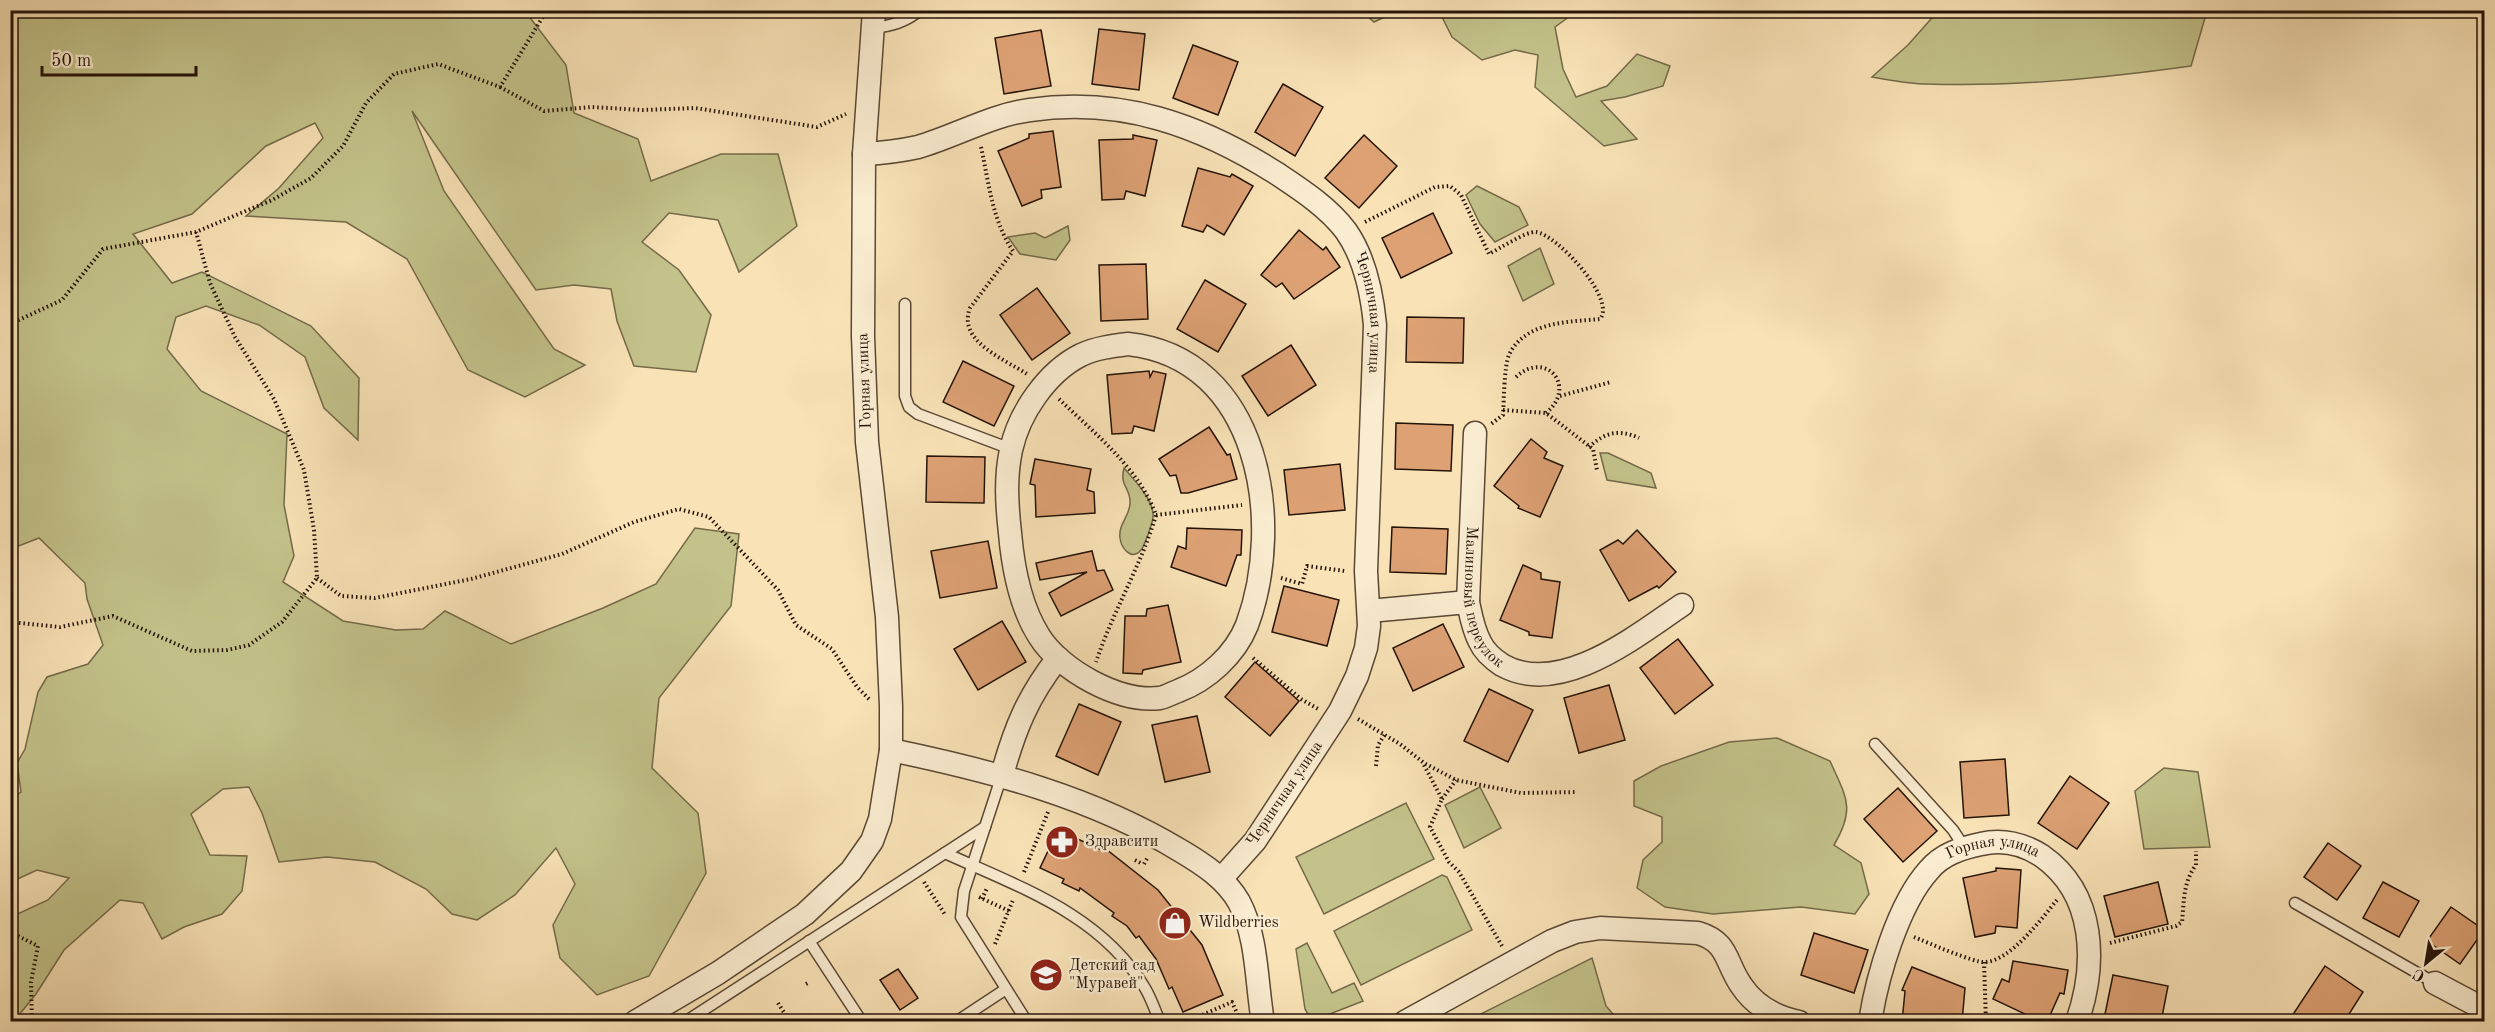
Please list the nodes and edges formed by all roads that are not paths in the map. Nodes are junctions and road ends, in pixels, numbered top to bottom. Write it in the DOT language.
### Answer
graph roads {
  1 [pos="909,10"];
  2 [pos="920,10"];
  3 [pos="873,19"];
  4 [pos="903,21"];
  5 [pos="864,154"];
  6 [pos="905,304"];
  7 [pos="1480,429"];
  8 [pos="1011,449"];
  9 [pos="1468,602"];
  10 [pos="1682,605"];
  11 [pos="1368,611"];
  12 [pos="1058,658"];
  13 [pos="1875,744"];
  14 [pos="891,750"];
  15 [pos="1002,775"];
  16 [pos="985,827"];
  17 [pos="1964,847"];
  18 [pos="945,853"];
  19 [pos="972,866"];
  20 [pos="1221,879"];
  21 [pos="2295,903"];
  22 [pos="809,941"];
  23 [pos="2435,983"];
  24 [pos="1006,989"];
  25 [pos="2484,1009"];
  26 [pos="1767,1018"];
  27 [pos="635,1022"];
  28 [pos="686,1022"];
  29 [pos="862,1022"];
  30 [pos="956,1022"];
  31 [pos="1027,1022"];
  32 [pos="1160,1022"];
  33 [pos="1263,1022"];
  34 [pos="1405,1022"];
  35 [pos="1799,1022"];
  36 [pos="1870,1022"];
  37 [pos="2076,1022"];
  1 -- 4 [label="lane"];
  2 -- 4 [label="lane"];
  3 -- 4 [label="lane"];
  3 -- 5 [label="street, Горная улица"];
  5 -- 11 [label="street, Черничная улица"];
  5 -- 14 [label="street, Горная улица"];
  6 -- 8 [label="lane"];
  7 -- 9 [label="street, Малиновый переулок"];
  8 -- 12 [label="street"];
  8 -- 12 [label="street"];
  9 -- 10 [label="street, Малиновый переулок"];
  9 -- 11 [label="street"];
  11 -- 20 [label="street, Черничная улица"];
  12 -- 15 [label="street"];
  13 -- 17 [label="lane"];
  14 -- 15 [label="street"];
  14 -- 27 [label="street, Горная улица"];
  15 -- 16 [label="lane"];
  15 -- 20 [label="street"];
  16 -- 18 [label="lane"];
  16 -- 19 [label="lane"];
  17 -- 36 [label="street, Горная улица"];
  17 -- 37 [label="street, Горная улица"];
  18 -- 19 [label="lane"];
  18 -- 22 [label="lane"];
  19 -- 24 [label="lane"];
  19 -- 32 [label="lane"];
  20 -- 33 [label="street"];
  21 -- 23 [label="lane"];
  22 -- 28 [label="lane"];
  22 -- 29 [label="lane"];
  23 -- 25 [label="street"];
  24 -- 30 [label="lane"];
  24 -- 31 [label="lane"];
  26 -- 34 [label="street"];
  26 -- 35 [label="street"];
}
